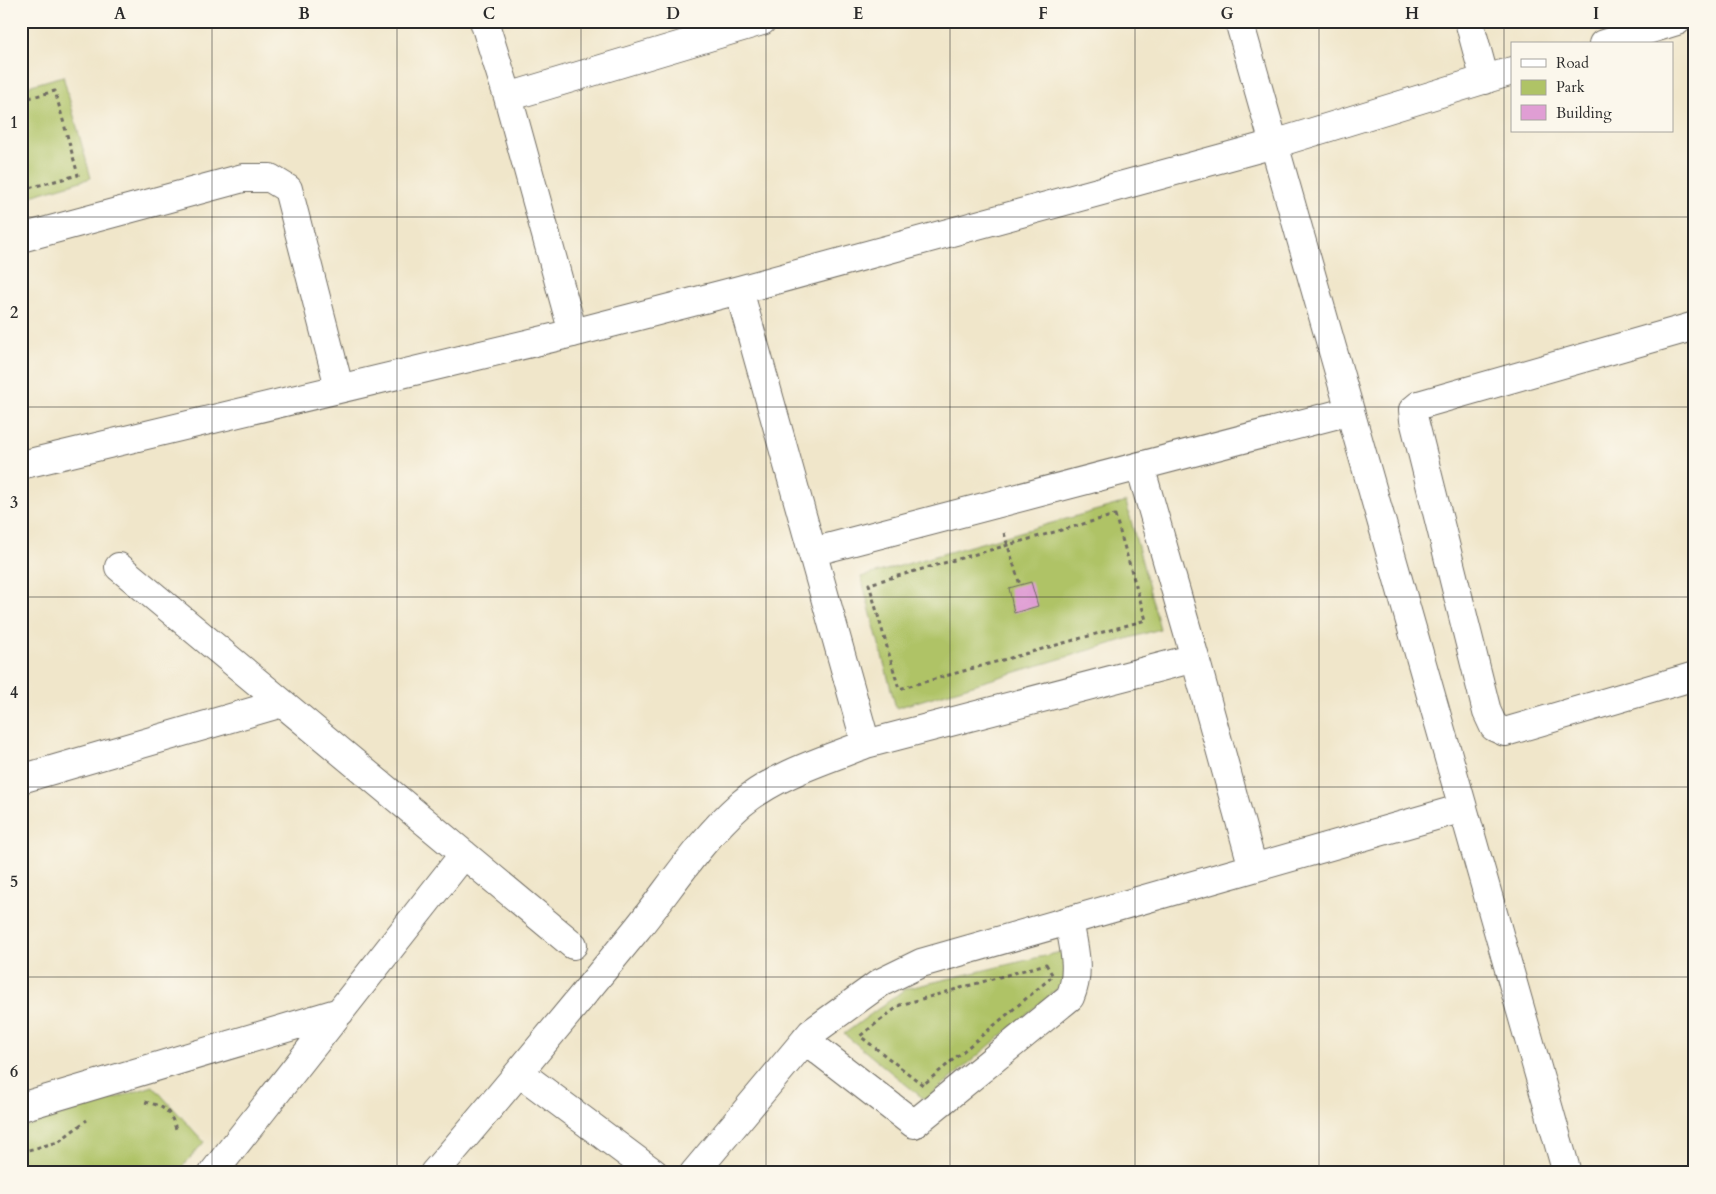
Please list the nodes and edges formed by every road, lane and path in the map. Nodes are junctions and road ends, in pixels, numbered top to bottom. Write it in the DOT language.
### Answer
graph roads {
  1 [pos="484,21"];
  2 [pos="762,21"];
  3 [pos="1239,21"];
  4 [pos="1469,21"];
  5 [pos="1677,21"];
  6 [pos="726,26"];
  7 [pos="1609,42"];
  8 [pos="1511,71"];
  9 [pos="1485,80"];
  10 [pos="508,97"];
  11 [pos="21,100"];
  12 [pos="1274,144"];
  13 [pos="21,190"];
  14 [pos="21,238"];
  15 [pos="739,290"];
  16 [pos="1695,326"];
  17 [pos="572,333"];
  18 [pos="340,387"];
  19 [pos="1350,411"];
  20 [pos="21,465"];
  21 [pos="1140,466"];
  22 [pos="996,504"];
  23 [pos="1008,545"];
  24 [pos="812,552"];
  25 [pos="119,566"];
  26 [pos="1020,585"];
  27 [pos="1195,658"];
  28 [pos="1695,676"];
  29 [pos="282,703"];
  30 [pos="866,744"];
  31 [pos="21,778"];
  32 [pos="1463,808"];
  33 [pos="464,854"];
  34 [pos="1253,868"];
  35 [pos="1069,921"];
  36 [pos="574,945"];
  37 [pos="1053,976"];
  38 [pos="340,1012"];
  39 [pos="805,1040"];
  40 [pos="520,1073"];
  41 [pos="145,1102"];
  42 [pos="21,1107"];
  43 [pos="90,1118"];
  44 [pos="176,1129"];
  45 [pos="21,1152"];
  46 [pos="213,1173"];
  47 [pos="434,1173"];
  48 [pos="654,1173"];
  49 [pos="694,1173"];
  50 [pos="1567,1173"];
  1 -- 10 [label="street"];
  2 -- 6 [label="street"];
  3 -- 12 [label="street"];
  4 -- 9 [label="street"];
  5 -- 7 [label="street"];
  6 -- 10 [label="street"];
  8 -- 9 [label="street"];
  9 -- 12 [label="street"];
  10 -- 17 [label="street"];
  11 -- 13 [label="path"];
  12 -- 15 [label="street"];
  12 -- 19 [label="street"];
  14 -- 18 [label="street"];
  15 -- 17 [label="street"];
  15 -- 24 [label="street"];
  16 -- 28 [label="street"];
  17 -- 18 [label="street"];
  18 -- 20 [label="street"];
  19 -- 21 [label="street"];
  19 -- 32 [label="street"];
  21 -- 22 [label="street"];
  21 -- 27 [label="street"];
  22 -- 23 [label="path"];
  22 -- 24 [label="street"];
  23 -- 23 [label="path"];
  23 -- 26 [label="path"];
  24 -- 30 [label="street"];
  25 -- 29 [label="street"];
  27 -- 30 [label="street"];
  27 -- 34 [label="street"];
  29 -- 31 [label="street"];
  29 -- 33 [label="street"];
  30 -- 40 [label="street"];
  32 -- 34 [label="street"];
  32 -- 50 [label="street"];
  33 -- 36 [label="street"];
  33 -- 38 [label="street"];
  34 -- 35 [label="street"];
  35 -- 39 [label="street"];
  35 -- 39 [label="street"];
  37 -- 37 [label="path"];
  38 -- 42 [label="street"];
  38 -- 46 [label="street"];
  39 -- 49 [label="street"];
  40 -- 47 [label="street"];
  40 -- 48 [label="street"];
  41 -- 44 [label="path"];
  43 -- 45 [label="path"];
}
